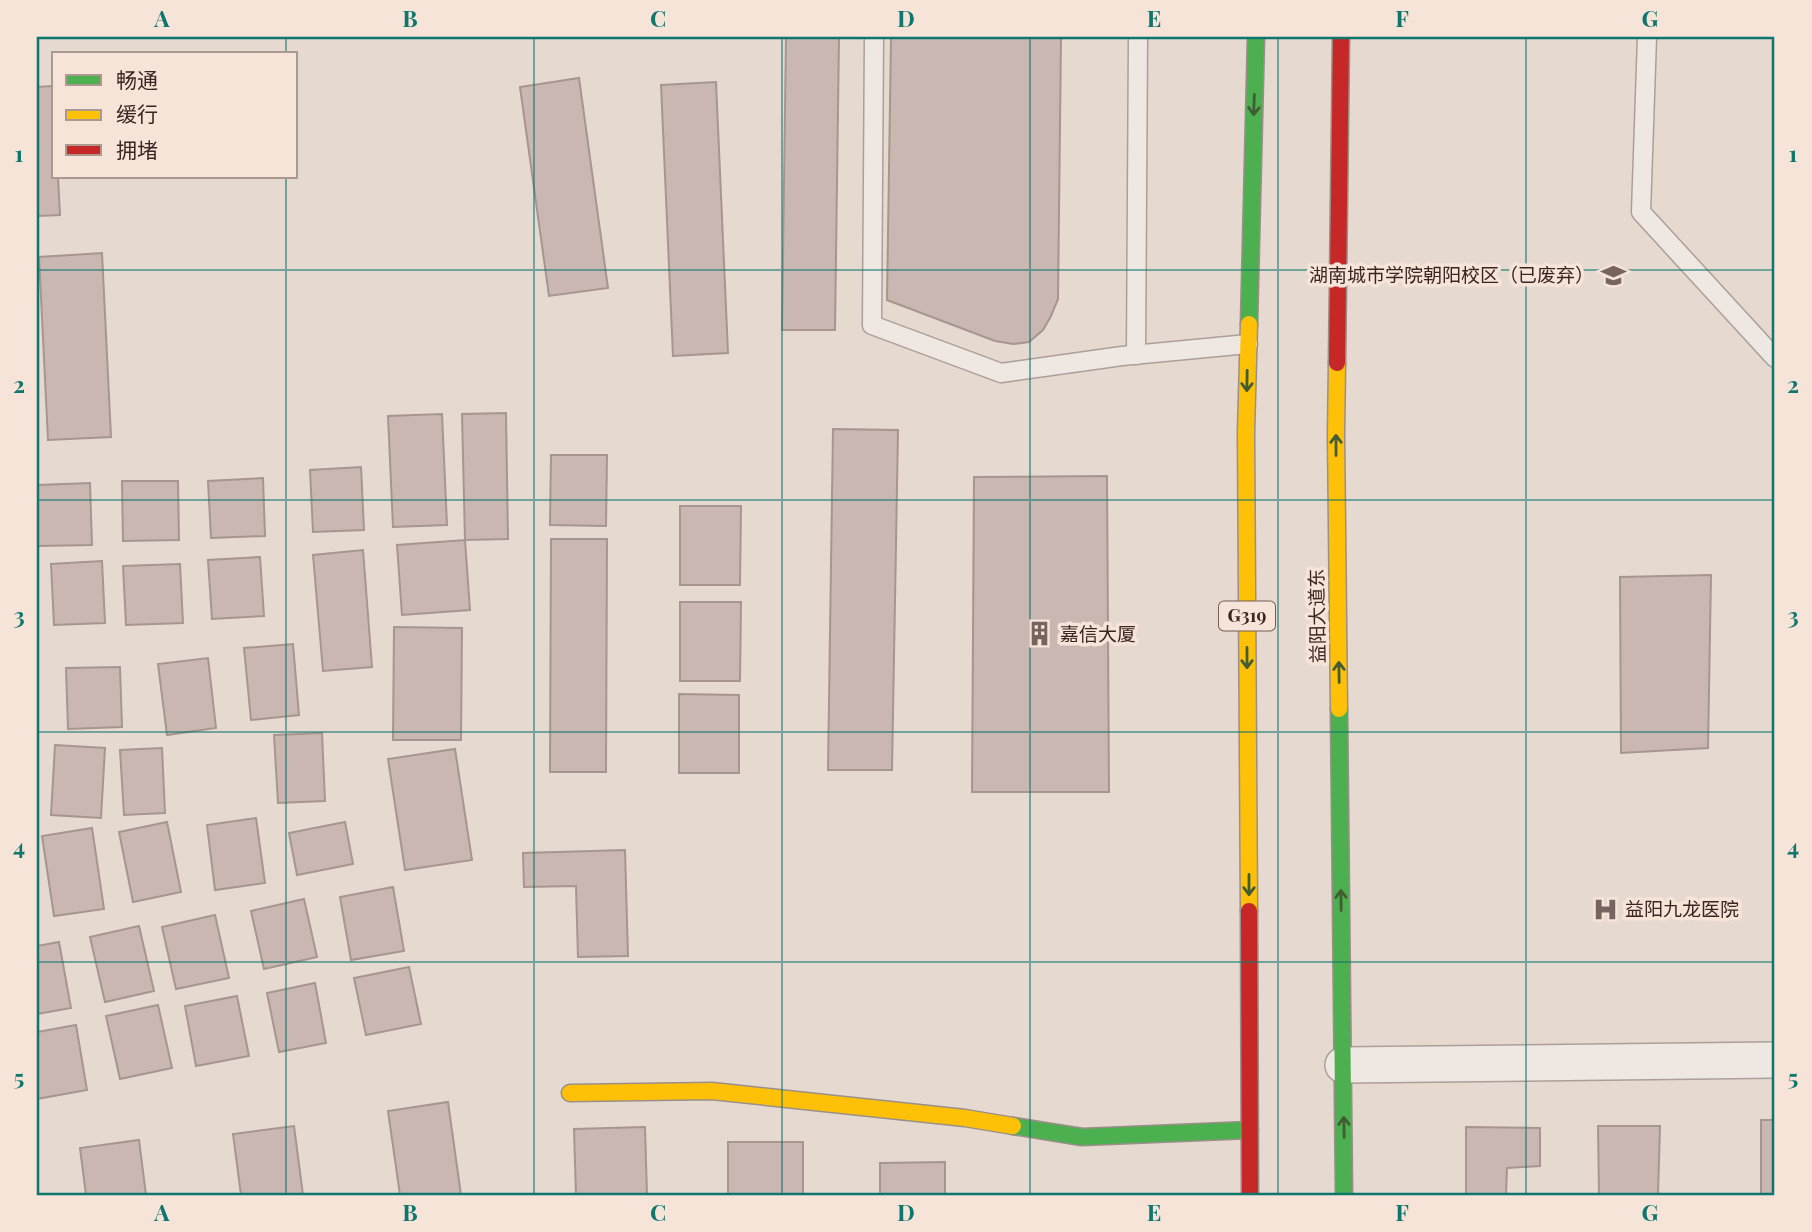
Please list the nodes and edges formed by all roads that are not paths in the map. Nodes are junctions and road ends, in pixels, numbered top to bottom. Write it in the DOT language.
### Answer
graph roads {
  1 [pos="874,37"];
  2 [pos="1138,37"];
  3 [pos="1256,37"];
  4 [pos="1342,37"];
  5 [pos="1647,37"];
  6 [pos="1248,344"];
  7 [pos="1136,355"];
  8 [pos="1775,358"];
  9 [pos="1775,1060"];
  10 [pos="1343,1065"];
  11 [pos="570,1093"];
  12 [pos="1250,1130"];
  13 [pos="1250,1195"];
  14 [pos="1344,1195"];
  1 -- 7 [label="lane"];
  2 -- 7 [label="lane"];
  3 -- 6 [label="main road, G319, one-way"];
  10 -- 4 [label="main road, 益阳大道东, one-way"];
  5 -- 8 [label="lane"];
  6 -- 7 [label="lane"];
  6 -- 12 [label="main road, G319, one-way"];
  9 -- 10 [label="street"];
  14 -- 10 [label="main road, 益阳大道东, one-way"];
  11 -- 12 [label="main road"];
  12 -- 13 [label="main road, G319"];
}
